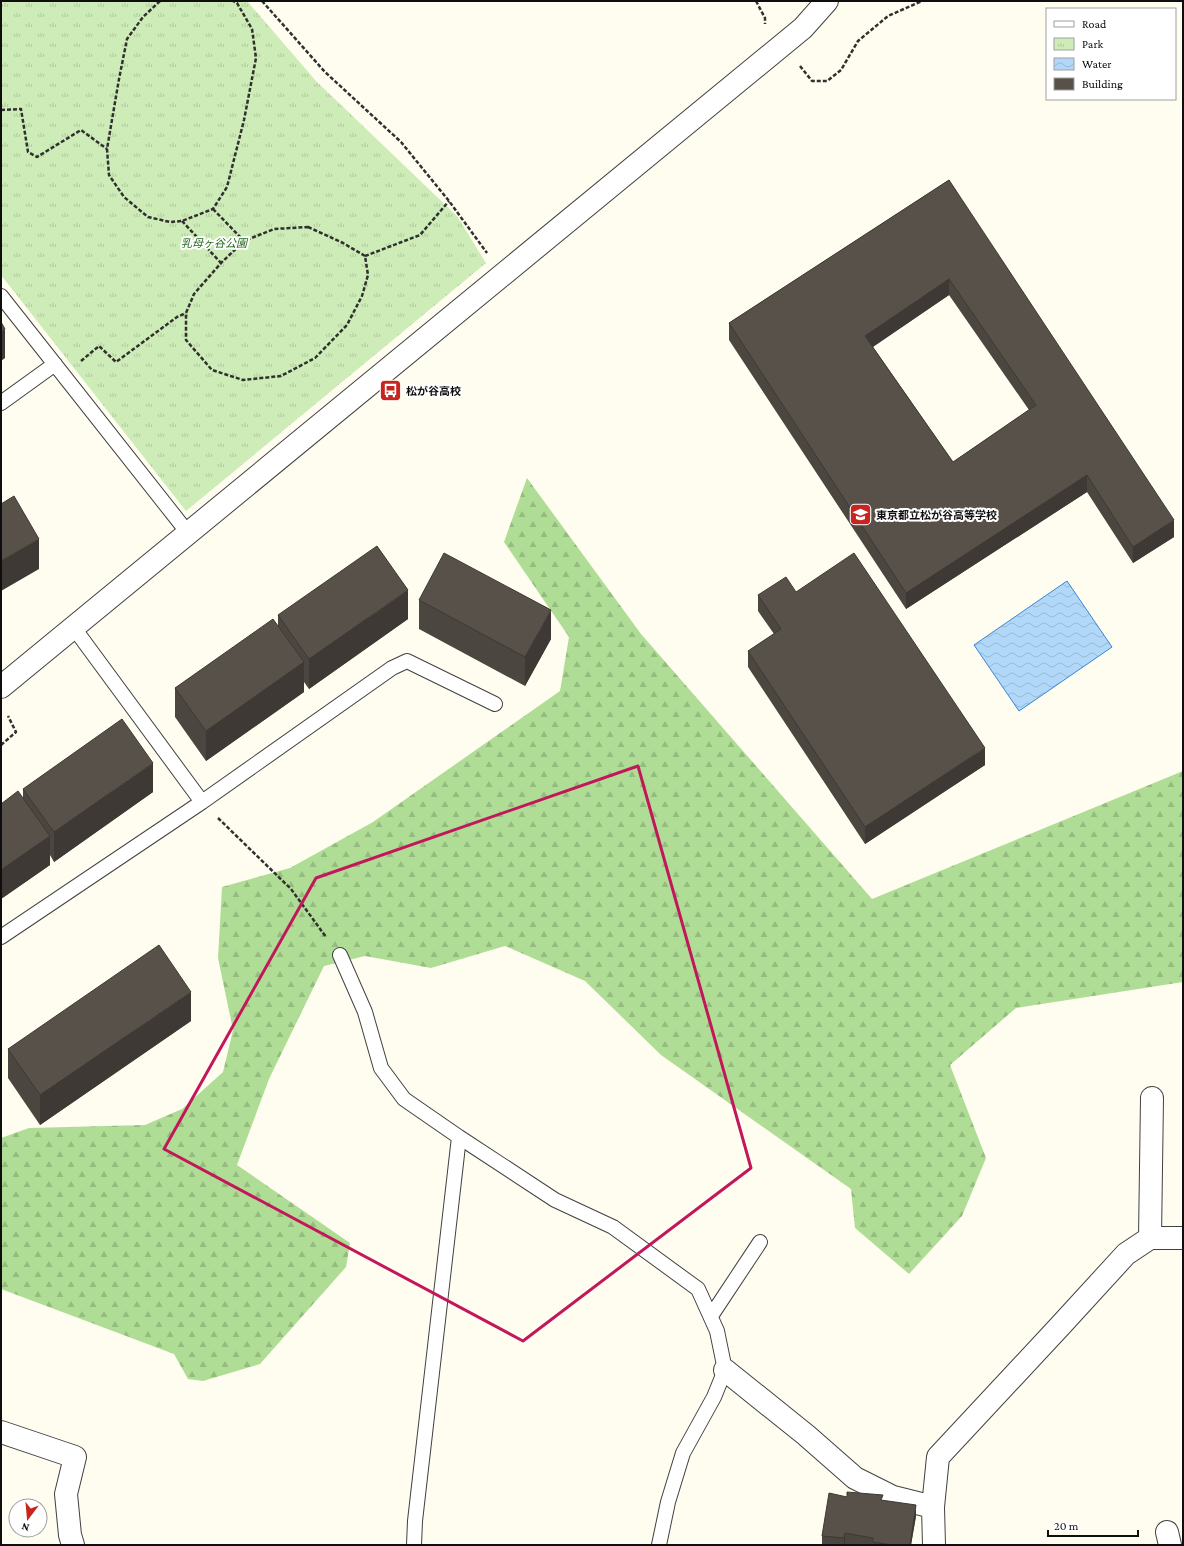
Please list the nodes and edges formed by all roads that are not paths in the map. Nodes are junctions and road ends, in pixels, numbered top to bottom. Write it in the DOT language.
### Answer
graph roads {
  1 [pos="827,1"];
  2 [pos="1,296"];
  3 [pos="55,364"];
  4 [pos="1,403"];
  5 [pos="188,533"];
  6 [pos="74,628"];
  7 [pos="1,687"];
  8 [pos="495,704"];
  9 [pos="202,802"];
  10 [pos="1,937"];
  11 [pos="340,955"];
  12 [pos="1152,1098"];
  13 [pos="458,1137"];
  14 [pos="1150,1238"];
  15 [pos="1183,1238"];
  16 [pos="760,1242"];
  17 [pos="711,1316"];
  18 [pos="725,1370"];
  19 [pos="1,1432"];
  20 [pos="933,1507"];
  21 [pos="73,1545"];
  22 [pos="414,1545"];
  23 [pos="659,1545"];
  24 [pos="934,1545"];
  1 -- 5 [label="street"];
  2 -- 3 [label="lane"];
  3 -- 4 [label="lane"];
  3 -- 5 [label="lane"];
  5 -- 6 [label="street"];
  6 -- 7 [label="street"];
  6 -- 9 [label="lane"];
  8 -- 9 [label="lane"];
  9 -- 10 [label="lane"];
  11 -- 13 [label="lane"];
  12 -- 14 [label="street"];
  13 -- 17 [label="lane"];
  13 -- 22 [label="lane"];
  14 -- 15 [label="street"];
  14 -- 20 [label="street"];
  16 -- 17 [label="lane"];
  17 -- 18 [label="lane"];
  18 -- 20 [label="street"];
  18 -- 23 [label="lane"];
  19 -- 21 [label="street"];
  20 -- 24 [label="street"];
}
